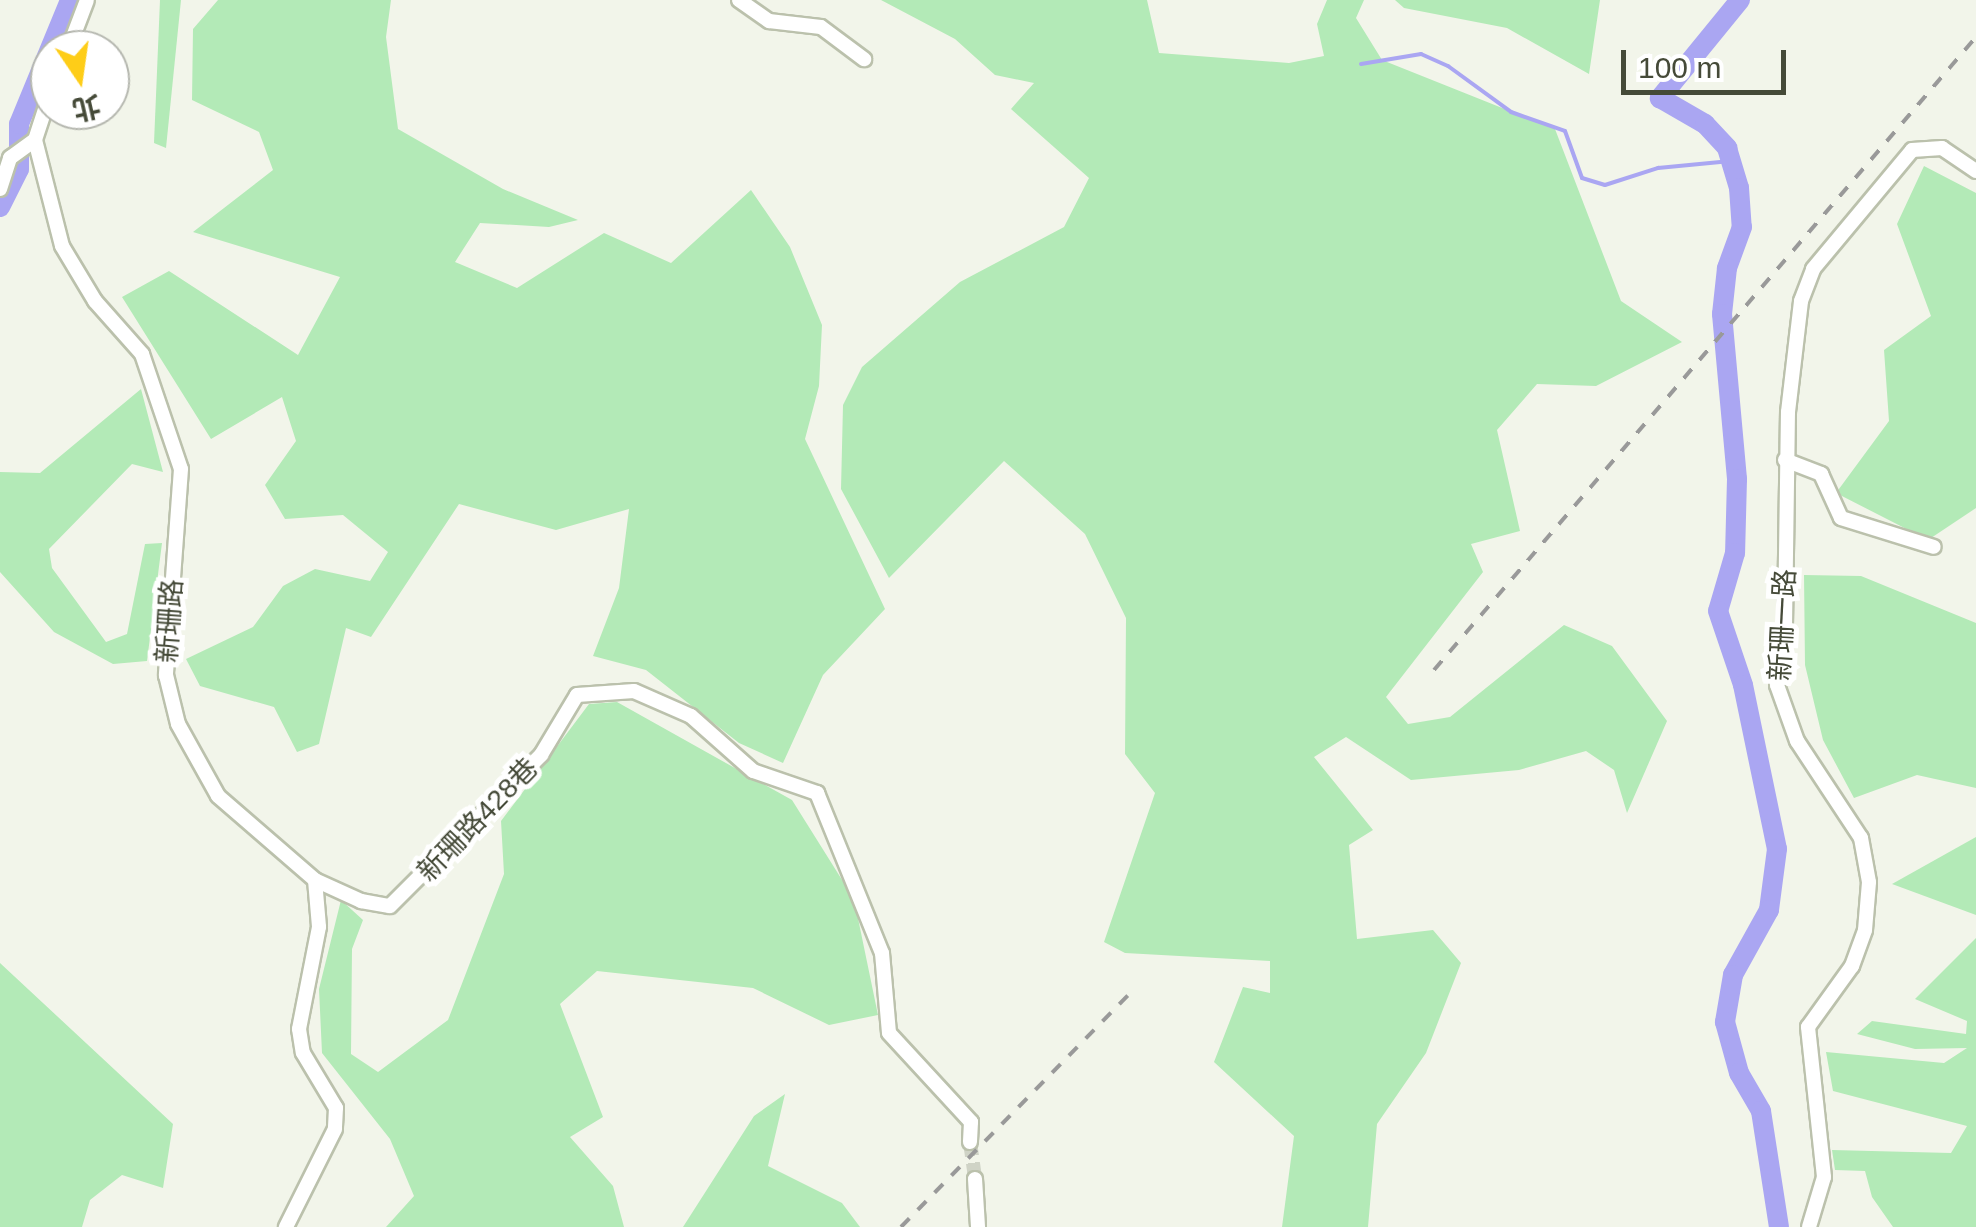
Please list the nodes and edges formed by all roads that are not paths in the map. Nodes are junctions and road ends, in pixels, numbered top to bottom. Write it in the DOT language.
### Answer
graph roads {
  1 [pos="87,0"];
  2 [pos="739,0"];
  3 [pos="76,30"];
  4 [pos="864,60"];
  5 [pos="32,130"];
  6 [pos="25,145"];
  7 [pos="1976,171"];
  8 [pos="0,190"];
  9 [pos="1785,460"];
  10 [pos="1934,547"];
  11 [pos="315,880"];
  12 [pos="970,1142"];
  13 [pos="975,1179"];
  14 [pos="286,1227"];
  15 [pos="978,1227"];
  16 [pos="1809,1227"];
  1 -- 3 [label="street"];
  2 -- 4 [label="street"];
  5 -- 6 [label="street"];
  6 -- 8 [label="street"];
  6 -- 11 [label="street, 新珊路"];
  7 -- 9 [label="street, 新珊一路"];
  9 -- 10 [label="street"];
  9 -- 16 [label="street, 新珊一路"];
  11 -- 12 [label="street, 新珊路428巷"];
  11 -- 14 [label="street"];
  13 -- 15 [label="street"];
}
